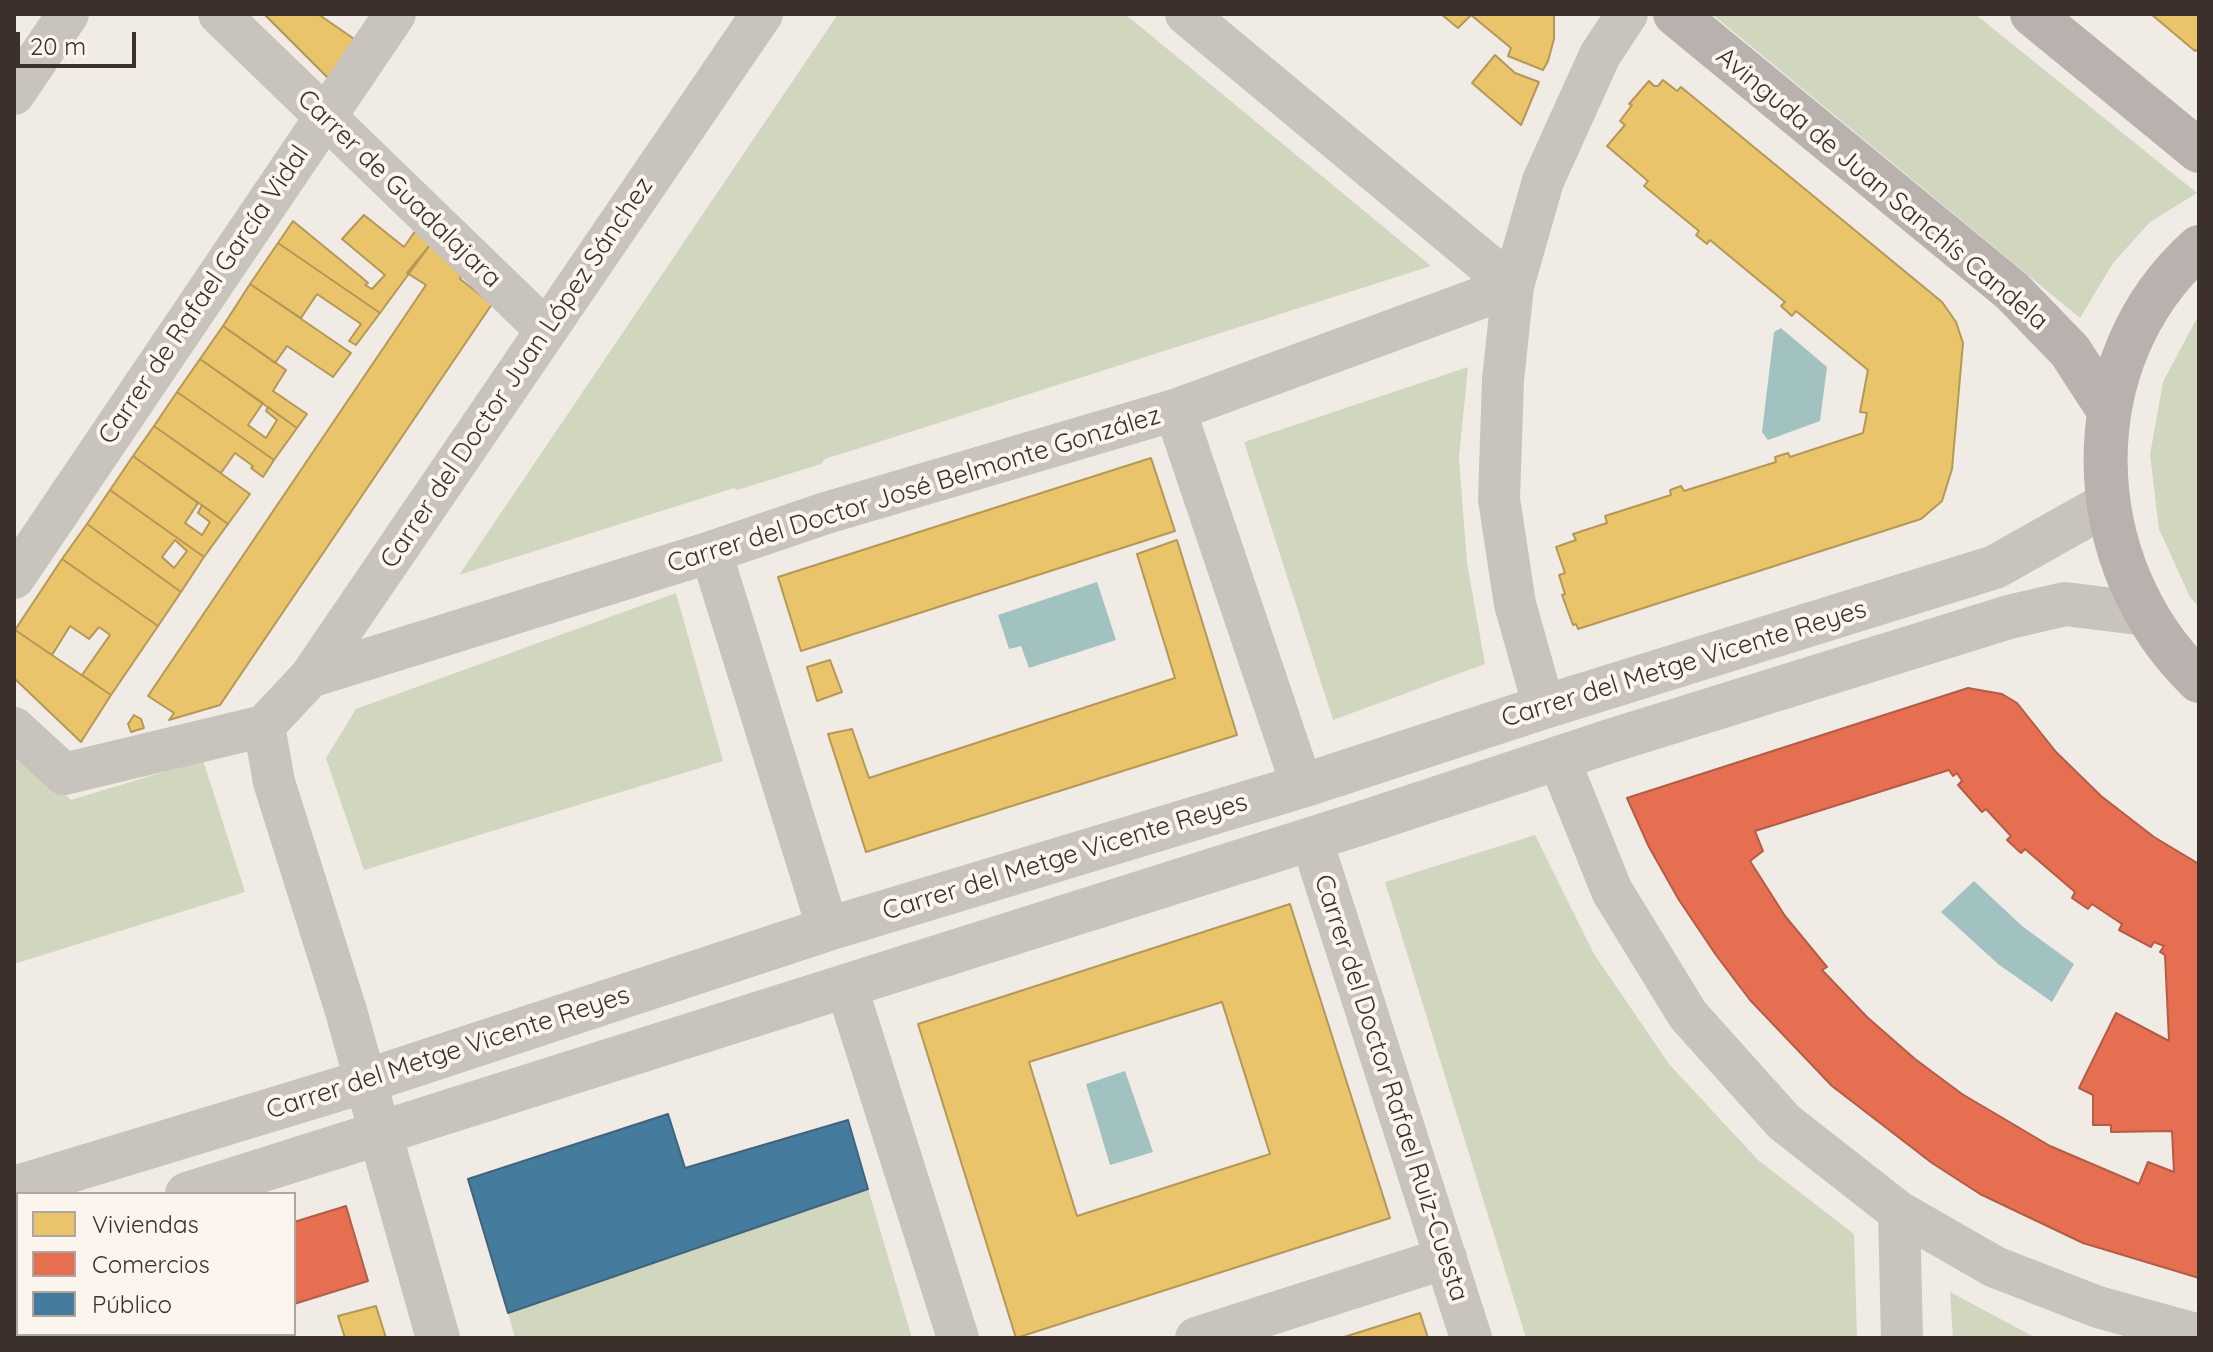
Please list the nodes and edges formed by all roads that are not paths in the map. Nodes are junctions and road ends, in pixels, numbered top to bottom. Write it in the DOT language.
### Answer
graph roads {
  1 [pos="68,14"];
  2 [pos="219,14"];
  3 [pos="395,14"];
  4 [pos="762,14"];
  5 [pos="1186,14"];
  6 [pos="1627,14"];
  7 [pos="1675,14"];
  8 [pos="2032,14"];
  9 [pos="14,94"];
  10 [pos="324,116"];
  11 [pos="2199,151"];
  12 [pos="2199,247"];
  13 [pos="1513,286"];
  14 [pos="546,330"];
  15 [pos="1175,410"];
  16 [pos="2109,411"];
  17 [pos="2107,504"];
  18 [pos="711,552"];
  19 [pos="14,578"];
  20 [pos="2146,614"];
  21 [pos="310,677"];
  22 [pos="2199,681"];
  23 [pos="1544,707"];
  24 [pos="264,726"];
  25 [pos="14,728"];
  26 [pos="1558,757"];
  27 [pos="1302,786"];
  28 [pos="1311,838"];
  29 [pos="828,929"];
  30 [pos="846,985"];
  31 [pos="366,1081"];
  32 [pos="380,1133"];
  33 [pos="14,1188"];
  34 [pos="193,1192"];
  35 [pos="1899,1212"];
  36 [pos="1446,1258"];
  37 [pos="2199,1335"];
  38 [pos="438,1338"];
  39 [pos="958,1338"];
  40 [pos="1196,1338"];
  41 [pos="1471,1338"];
  42 [pos="1902,1338"];
  1 -- 9 [label="street"];
  2 -- 10 [label="street, Carrer de Guadalajara"];
  3 -- 10 [label="street, Carrer de Rafael García Vidal"];
  4 -- 14 [label="street, Carrer del Doctor Juan López Sánchez"];
  5 -- 13 [label="street"];
  6 -- 13 [label="street"];
  7 -- 16 [label="main road, Avinguda de Juan Sanchís Candela"];
  8 -- 11 [label="main road"];
  10 -- 14 [label="street, Carrer de Guadalajara"];
  10 -- 19 [label="street, Carrer de Rafael García Vidal"];
  12 -- 16 [label="main road"];
  13 -- 15 [label="street, Carrer del Doctor José Belmonte González"];
  13 -- 23 [label="street"];
  14 -- 21 [label="street, Carrer del Doctor Juan López Sánchez"];
  15 -- 18 [label="street, Carrer del Doctor José Belmonte González"];
  15 -- 27 [label="street"];
  16 -- 17 [label="main road"];
  17 -- 20 [label="main road"];
  17 -- 23 [label="street, Carrer del Metge Vicente Reyes"];
  18 -- 21 [label="street, Carrer del Doctor José Belmonte González"];
  18 -- 29 [label="street"];
  20 -- 22 [label="main road"];
  20 -- 26 [label="street, Carrer del Metge Vicente Reyes"];
  21 -- 24 [label="street, Carrer del Doctor Juan López Sánchez"];
  23 -- 27 [label="street, Carrer del Metge Vicente Reyes"];
  24 -- 25 [label="street"];
  24 -- 31 [label="street"];
  26 -- 28 [label="street, Carrer del Metge Vicente Reyes"];
  26 -- 35 [label="street"];
  27 -- 29 [label="street, Carrer del Metge Vicente Reyes"];
  28 -- 30 [label="street, Carrer del Metge Vicente Reyes"];
  28 -- 36 [label="street, Carrer del Doctor Rafael Ruiz-Cuesta"];
  29 -- 31 [label="street, Carrer del Metge Vicente Reyes"];
  30 -- 32 [label="street, Carrer del Metge Vicente Reyes"];
  30 -- 39 [label="street"];
  31 -- 32 [label="street"];
  31 -- 33 [label="street, Carrer del Metge Vicente Reyes"];
  32 -- 34 [label="street, Carrer del Metge Vicente Reyes"];
  32 -- 38 [label="street"];
  35 -- 37 [label="street"];
  35 -- 42 [label="street"];
  36 -- 40 [label="street"];
  36 -- 41 [label="street, Carrer del Doctor Rafael Ruiz-Cuesta"];
}
